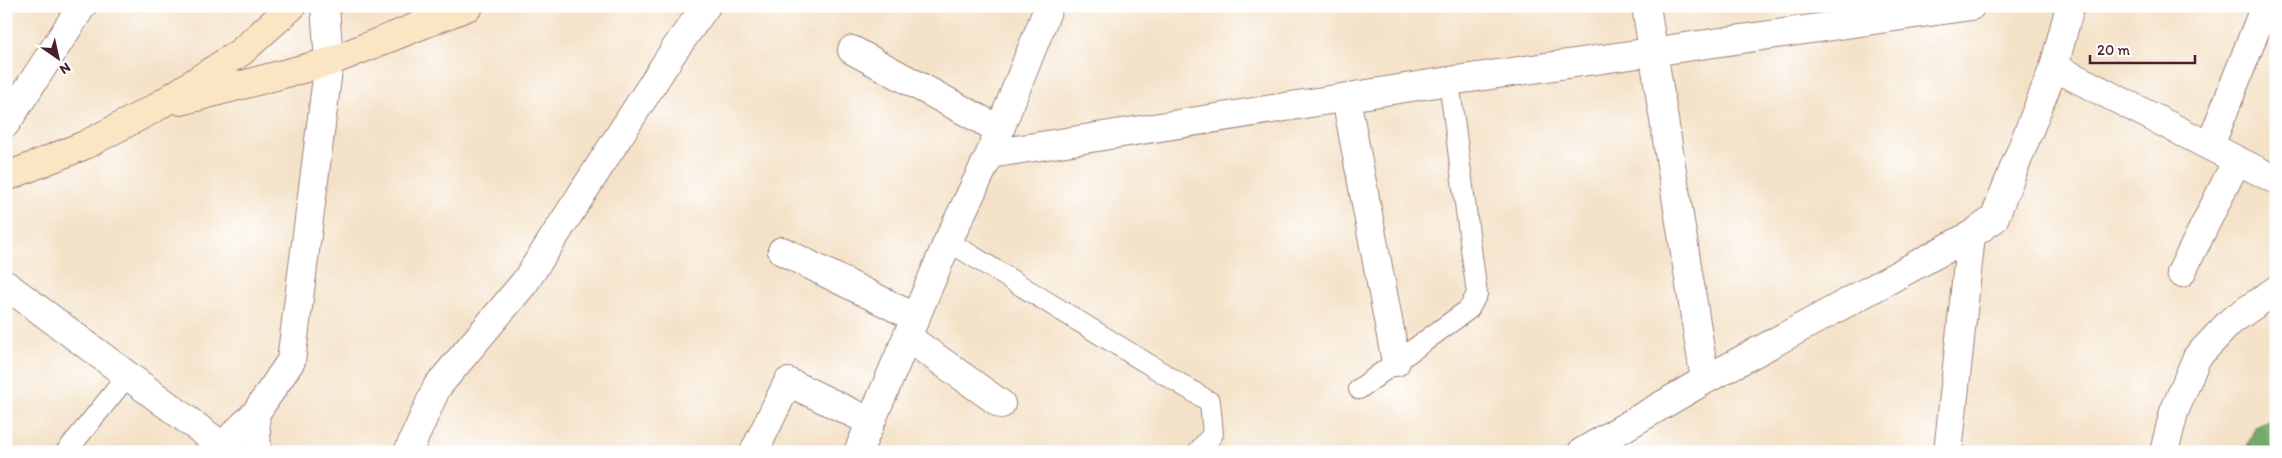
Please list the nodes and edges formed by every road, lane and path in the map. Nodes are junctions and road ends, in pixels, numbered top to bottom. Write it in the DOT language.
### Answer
graph roads {
  1 [pos="82,6"];
  2 [pos="292,6"];
  3 [pos="325,6"];
  4 [pos="469,6"];
  5 [pos="706,6"];
  6 [pos="1049,6"];
  7 [pos="1646,6"];
  8 [pos="1971,6"];
  9 [pos="2070,6"];
  10 [pos="2265,6"];
  11 [pos="852,50"];
  12 [pos="1654,52"];
  13 [pos="329,62"];
  14 [pos="2054,67"];
  15 [pos="1449,82"];
  16 [pos="1346,98"];
  17 [pos="155,108"];
  18 [pos="6,123"];
  19 [pos="995,142"];
  20 [pos="2210,146"];
  21 [pos="2237,160"];
  22 [pos="6,177"];
  23 [pos="2276,180"];
  24 [pos="1971,235"];
  25 [pos="948,241"];
  26 [pos="782,251"];
  27 [pos="2181,272"];
  28 [pos="6,285"];
  29 [pos="2276,290"];
  30 [pos="912,327"];
  31 [pos="1396,362"];
  32 [pos="128,375"];
  33 [pos="1705,380"];
  34 [pos="1359,389"];
  35 [pos="1001,404"];
  36 [pos="255,414"];
  37 [pos="871,422"];
  38 [pos="219,448"];
  39 [pos="66,452"];
  40 [pos="257,452"];
  41 [pos="408,452"];
  42 [pos="754,452"];
  43 [pos="858,452"];
  44 [pos="1198,452"];
  45 [pos="1582,452"];
  46 [pos="1948,452"];
  47 [pos="2164,452"];
  1 -- 18 [label="street"];
  2 -- 17 [label="street"];
  3 -- 13 [label="street"];
  4 -- 13 [label="street"];
  5 -- 41 [label="street"];
  6 -- 19 [label="street"];
  7 -- 12 [label="street"];
  8 -- 12 [label="street"];
  9 -- 14 [label="street"];
  10 -- 20 [label="street"];
  11 -- 19 [label="street"];
  12 -- 15 [label="street"];
  12 -- 33 [label="street"];
  13 -- 17 [label="street"];
  13 -- 36 [label="street"];
  14 -- 20 [label="street"];
  14 -- 24 [label="street"];
  15 -- 16 [label="street"];
  15 -- 31 [label="lane"];
  16 -- 19 [label="street"];
  16 -- 31 [label="street"];
  17 -- 22 [label="street"];
  19 -- 25 [label="street"];
  20 -- 21 [label="street"];
  21 -- 23 [label="street"];
  21 -- 27 [label="street"];
  24 -- 33 [label="street"];
  24 -- 46 [label="street"];
  25 -- 30 [label="street"];
  25 -- 44 [label="lane"];
  26 -- 30 [label="street"];
  28 -- 32 [label="street"];
  29 -- 47 [label="street"];
  30 -- 35 [label="street"];
  30 -- 37 [label="street"];
  31 -- 34 [label="lane"];
  32 -- 38 [label="street"];
  32 -- 39 [label="lane"];
  33 -- 45 [label="street"];
  36 -- 38 [label="street"];
  36 -- 40 [label="street"];
  37 -- 42 [label="street"];
  37 -- 43 [label="street"];
}
